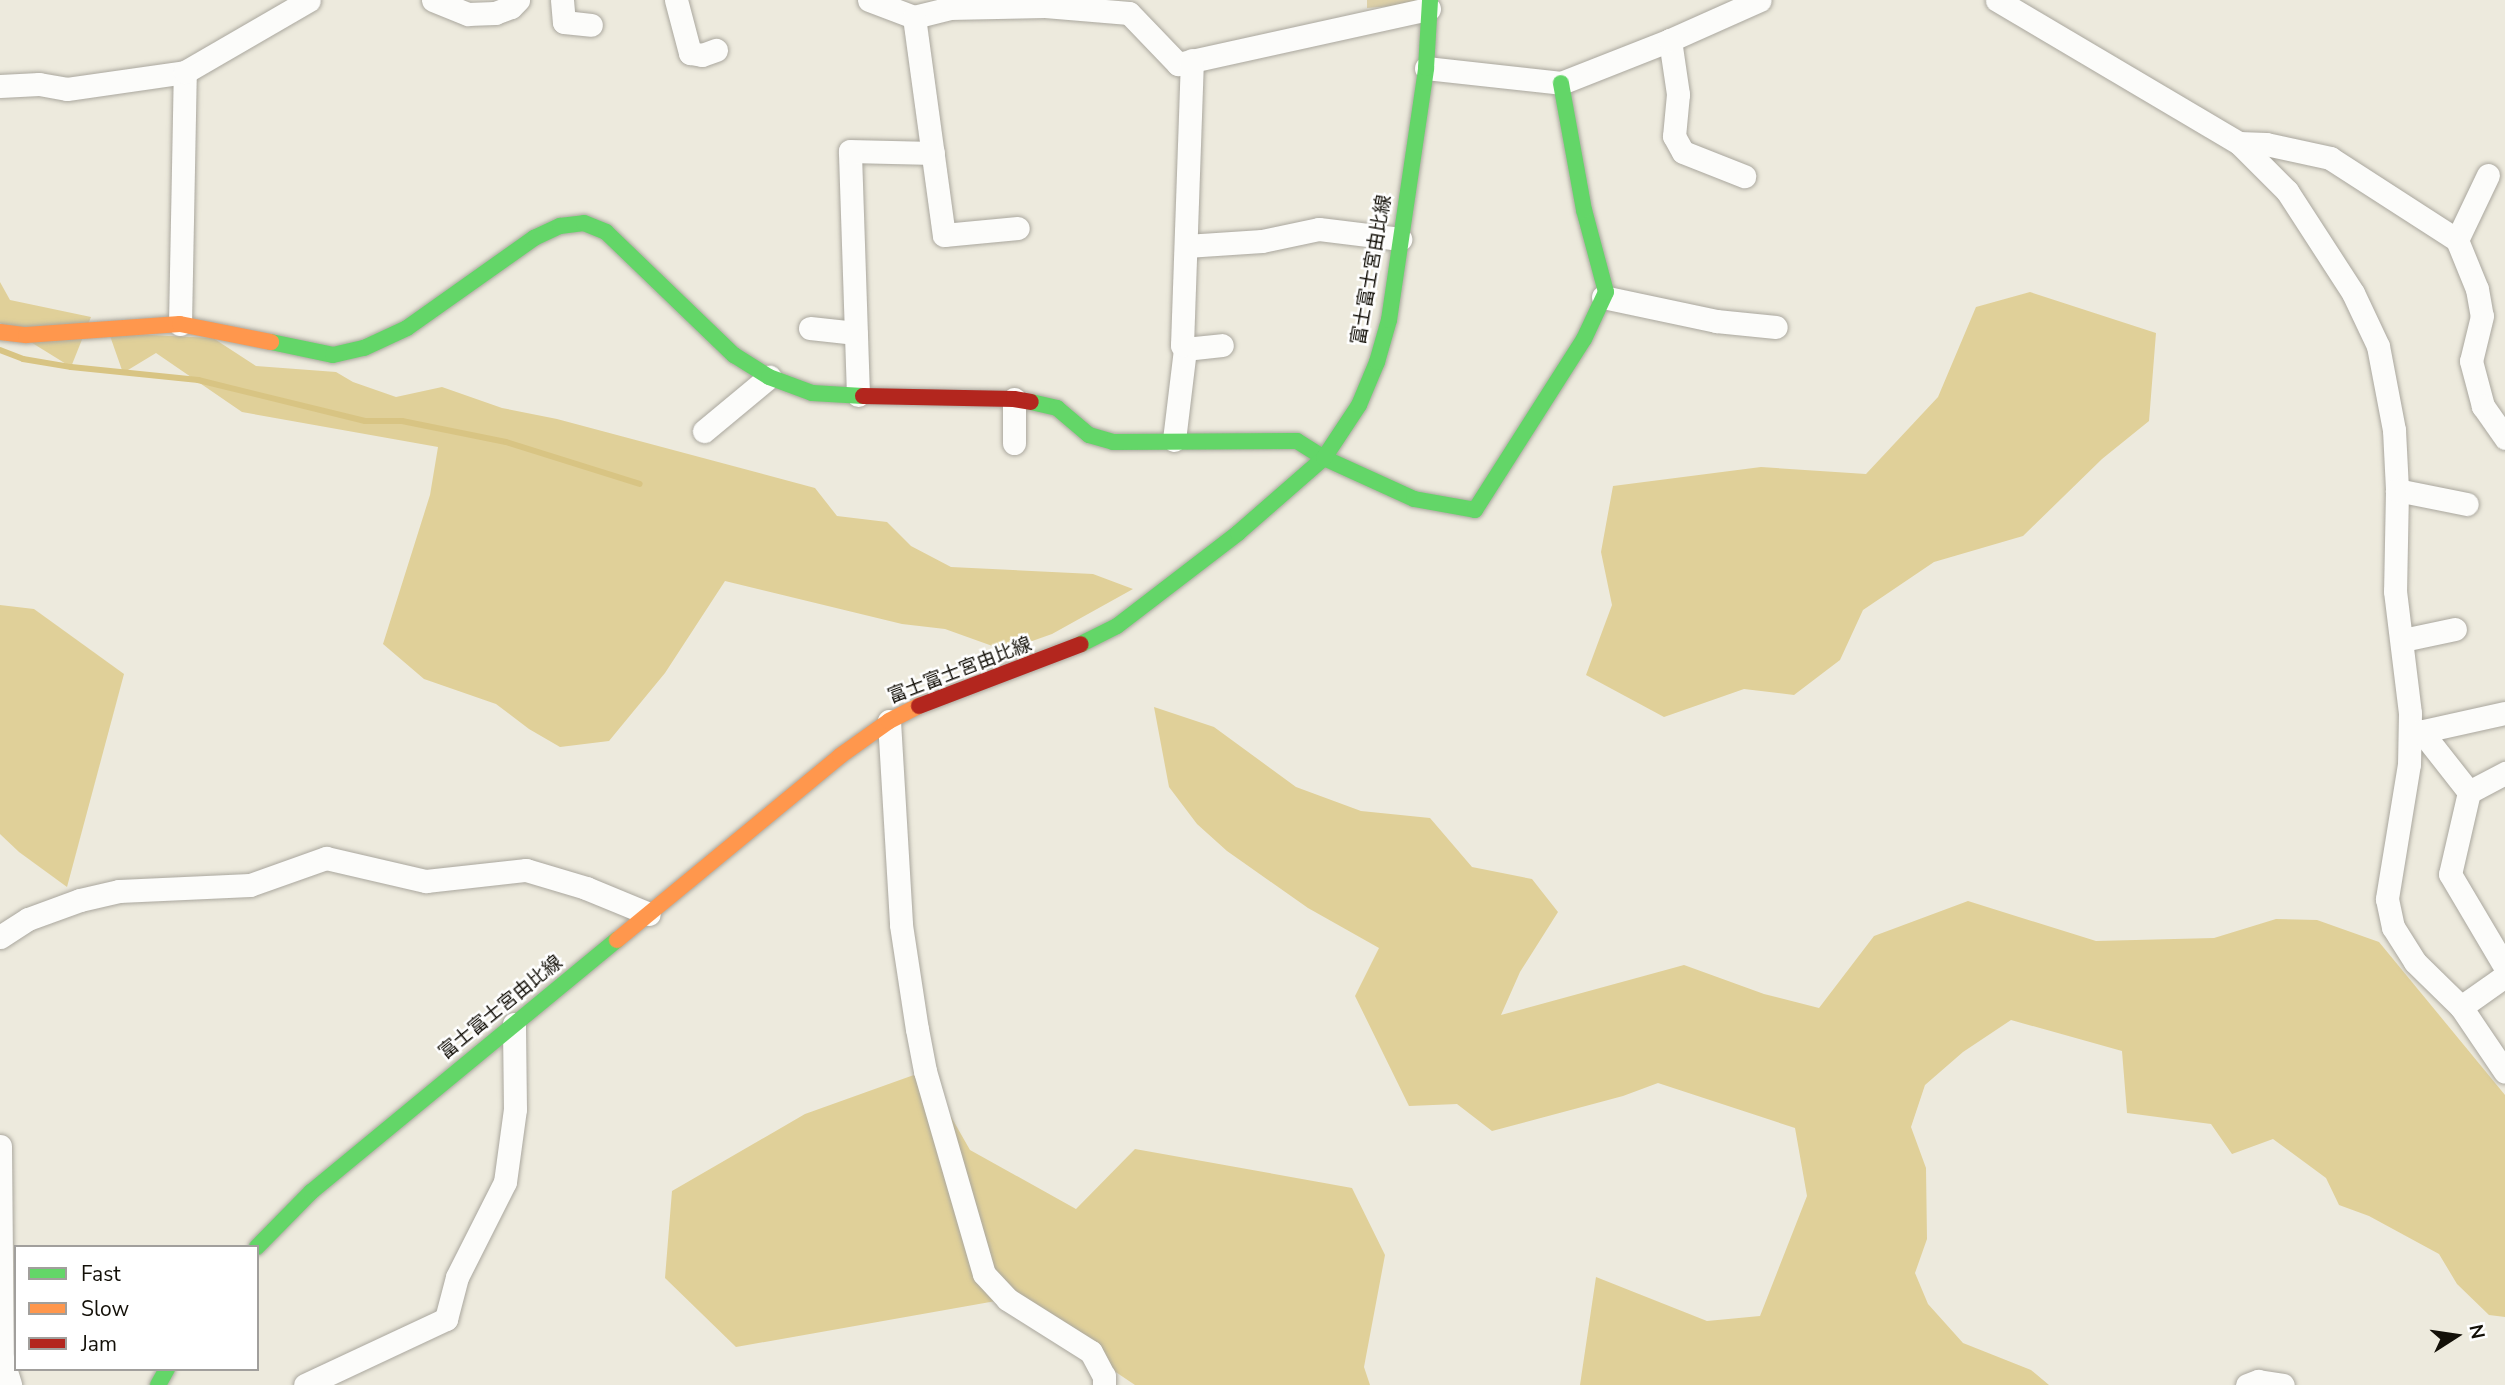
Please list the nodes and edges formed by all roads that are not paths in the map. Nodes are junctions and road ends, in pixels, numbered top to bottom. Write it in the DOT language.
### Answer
graph roads {
  1 [pos="309,0"];
  2 [pos="433,0"];
  3 [pos="518,0"];
  4 [pos="562,0"];
  5 [pos="676,0"];
  6 [pos="869,0"];
  7 [pos="1760,0"];
  8 [pos="1997,0"];
  9 [pos="1429,5"];
  10 [pos="914,17"];
  11 [pos="590,25"];
  12 [pos="1670,40"];
  13 [pos="716,50"];
  14 [pos="1192,60"];
  15 [pos="1426,68"];
  16 [pos="185,72"];
  17 [pos="1561,83"];
  18 [pos="0,86"];
  19 [pos="2239,143"];
  20 [pos="933,153"];
  21 [pos="2488,175"];
  22 [pos="1744,176"];
  23 [pos="1018,228"];
  24 [pos="1400,239"];
  25 [pos="2457,240"];
  26 [pos="1186,246"];
  27 [pos="1603,297"];
  28 [pos="180,324"];
  29 [pos="1776,327"];
  30 [pos="810,328"];
  31 [pos="0,332"];
  32 [pos="856,333"];
  33 [pos="1222,345"];
  34 [pos="1185,349"];
  35 [pos="769,377"];
  36 [pos="858,395"];
  37 [pos="1014,398"];
  38 [pos="704,431"];
  39 [pos="2505,438"];
  40 [pos="1174,440"];
  41 [pos="1014,443"];
  42 [pos="1324,458"];
  43 [pos="2397,490"];
  44 [pos="2467,504"];
  45 [pos="2455,629"];
  46 [pos="2403,640"];
  47 [pos="2505,713"];
  48 [pos="889,721"];
  49 [pos="2416,733"];
  50 [pos="2505,773"];
  51 [pos="2469,792"];
  52 [pos="649,914"];
  53 [pos="0,937"];
  54 [pos="2505,967"];
  55 [pos="2505,976"];
  56 [pos="2461,1007"];
  57 [pos="514,1024"];
  58 [pos="2504,1068"];
  59 [pos="0,1146"];
  60 [pos="259,1245"];
  61 [pos="10,1385"];
  62 [pos="305,1385"];
  63 [pos="1104,1385"];
  64 [pos="2247,1385"];
  65 [pos="2283,1385"];
  1 -- 16 [label="street"];
  2 -- 3 [label="street"];
  4 -- 11 [label="street"];
  5 -- 13 [label="street"];
  6 -- 10 [label="street"];
  7 -- 12 [label="street"];
  8 -- 19 [label="street"];
  9 -- 14 [label="street"];
  9 -- 15 [label="street, 富士富士宮由比線"];
  10 -- 14 [label="street"];
  10 -- 20 [label="street"];
  12 -- 17 [label="street"];
  12 -- 22 [label="street"];
  14 -- 26 [label="street"];
  15 -- 17 [label="street"];
  15 -- 24 [label="street, 富士富士宮由比線"];
  16 -- 18 [label="street"];
  16 -- 28 [label="street"];
  17 -- 27 [label="street"];
  19 -- 25 [label="street"];
  19 -- 43 [label="street"];
  20 -- 23 [label="street"];
  20 -- 32 [label="street"];
  21 -- 25 [label="street"];
  24 -- 26 [label="street"];
  24 -- 42 [label="street, 富士富士宮由比線"];
  25 -- 39 [label="street"];
  26 -- 34 [label="street"];
  27 -- 29 [label="street"];
  27 -- 42 [label="street"];
  28 -- 31 [label="street"];
  28 -- 35 [label="street"];
  30 -- 32 [label="street"];
  32 -- 36 [label="street"];
  33 -- 34 [label="street"];
  34 -- 40 [label="street"];
  35 -- 36 [label="street"];
  35 -- 38 [label="street"];
  36 -- 37 [label="street"];
  37 -- 40 [label="street"];
  37 -- 41 [label="street"];
  40 -- 42 [label="street"];
  42 -- 48 [label="street, 富士富士宮由比線"];
  43 -- 44 [label="street"];
  43 -- 46 [label="street"];
  45 -- 46 [label="street"];
  46 -- 49 [label="street"];
  47 -- 49 [label="street"];
  48 -- 52 [label="street, 富士富士宮由比線"];
  48 -- 63 [label="street"];
  49 -- 51 [label="street"];
  49 -- 56 [label="street"];
  50 -- 51 [label="street"];
  51 -- 54 [label="street"];
  52 -- 53 [label="street"];
  52 -- 57 [label="street, 富士富士宮由比線"];
  55 -- 56 [label="street"];
  56 -- 58 [label="street"];
  57 -- 60 [label="street, 富士富士宮由比線"];
  57 -- 62 [label="street"];
  59 -- 61 [label="street"];
  64 -- 65 [label="street"];
}
